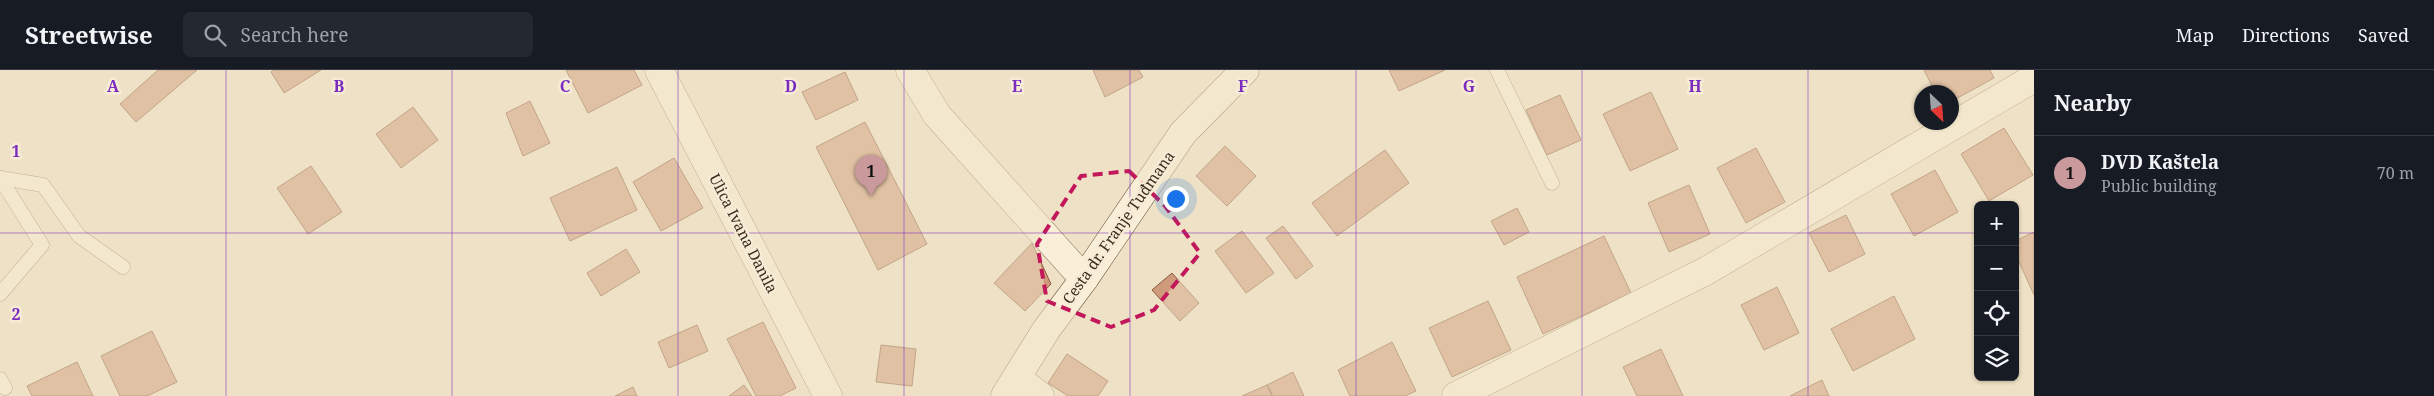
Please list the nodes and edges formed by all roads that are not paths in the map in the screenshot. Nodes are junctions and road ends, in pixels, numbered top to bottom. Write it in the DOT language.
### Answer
graph roads {
  1 [pos="659,70"];
  2 [pos="910,70"];
  3 [pos="1245,70"];
  4 [pos="1497,70"];
  5 [pos="2034,78"];
  6 [pos="0,178"];
  7 [pos="1552,183"];
  8 [pos="123,267"];
  9 [pos="1084,279"];
  10 [pos="0,294"];
  11 [pos="1011,387"];
  12 [pos="828,396"];
  13 [pos="1040,396"];
  14 [pos="1456,396"];
  1 -- 12 [label="street, Ulica Ivana Danila"];
  2 -- 9 [label="street"];
  3 -- 9 [label="street, Cesta dr. Franje Tuđmana"];
  4 -- 7 [label="lane"];
  5 -- 14 [label="street"];
  6 -- 8 [label="lane"];
  6 -- 10 [label="lane"];
  9 -- 11 [label="street, Cesta dr. Franje Tuđmana"];
  11 -- 13 [label="street"];
}
